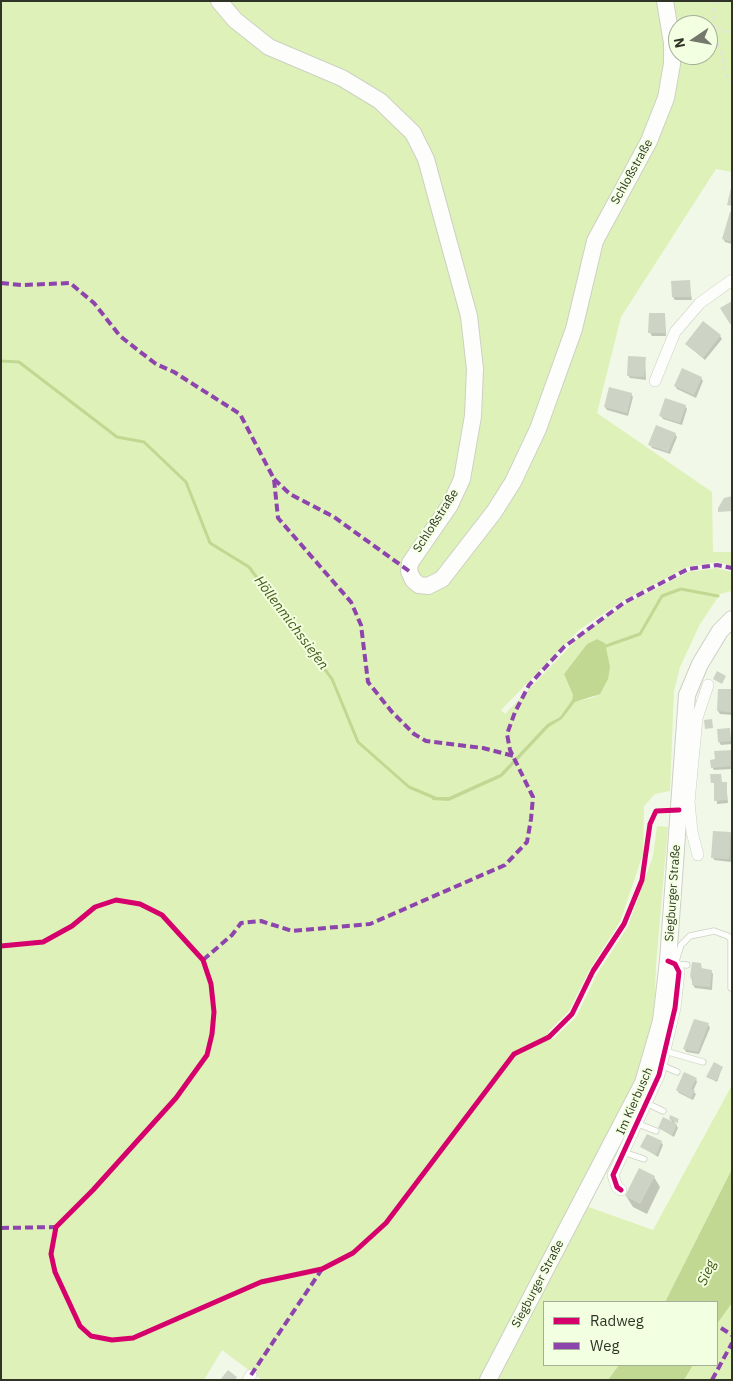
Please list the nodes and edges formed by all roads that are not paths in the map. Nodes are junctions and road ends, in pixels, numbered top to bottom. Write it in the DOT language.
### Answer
graph roads {
  1 [pos="219,1"];
  2 [pos="665,1"];
  3 [pos="732,280"];
  4 [pos="655,381"];
  5 [pos="732,618"];
  6 [pos="708,685"];
  7 [pos="684,806"];
  8 [pos="698,855"];
  9 [pos="677,963"];
  10 [pos="731,988"];
  11 [pos="665,1051"];
  12 [pos="704,1062"];
  13 [pos="661,1065"];
  14 [pos="677,1072"];
  15 [pos="646,1103"];
  16 [pos="662,1111"];
  17 [pos="636,1123"];
  18 [pos="656,1131"];
  19 [pos="623,1152"];
  20 [pos="644,1159"];
  21 [pos="621,1190"];
  22 [pos="488,1380"];
  1 -- 2 [label="main road, Schloßstraße"];
  3 -- 4 [label="street"];
  5 -- 7 [label="main road, Siegburger Straße"];
  6 -- 7 [label="street"];
  7 -- 8 [label="street"];
  7 -- 9 [label="main road, Siegburger Straße"];
  9 -- 10 [label="lane"];
  9 -- 11 [label="street, Im Kierbusch"];
  9 -- 22 [label="main road, Siegburger Straße"];
  11 -- 12 [label="lane"];
  11 -- 13 [label="street, Im Kierbusch"];
  13 -- 14 [label="lane"];
  13 -- 15 [label="street, Im Kierbusch"];
  15 -- 16 [label="lane"];
  15 -- 17 [label="street, Im Kierbusch"];
  17 -- 18 [label="lane"];
  17 -- 19 [label="street, Im Kierbusch"];
  19 -- 20 [label="lane"];
  19 -- 21 [label="street, Im Kierbusch"];
}
